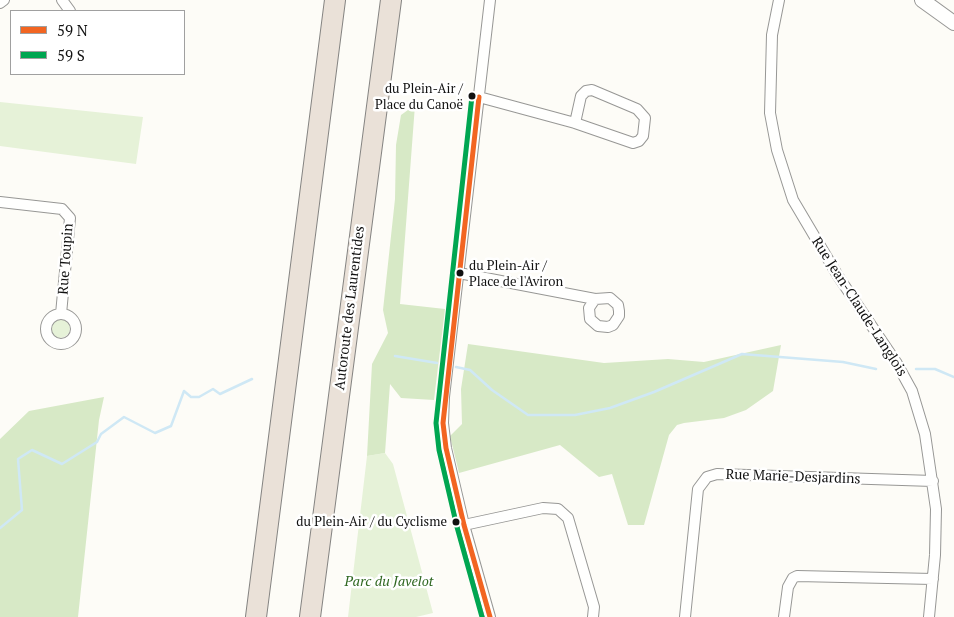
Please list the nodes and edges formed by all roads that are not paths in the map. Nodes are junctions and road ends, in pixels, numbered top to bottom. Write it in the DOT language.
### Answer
graph roads {
  1 [pos="4,0"];
  2 [pos="335,0"];
  3 [pos="391,0"];
  4 [pos="490,0"];
  5 [pos="779,0"];
  6 [pos="922,0"];
  7 [pos="0,3"];
  8 [pos="954,23"];
  9 [pos="479,97"];
  10 [pos="575,123"];
  11 [pos="0,202"];
  12 [pos="459,273"];
  13 [pos="595,299"];
  14 [pos="61,314"];
  15 [pos="933,481"];
  16 [pos="464,525"];
  17 [pos="933,579"];
  18 [pos="256,617"];
  19 [pos="310,617"];
  20 [pos="490,617"];
  21 [pos="593,617"];
  22 [pos="685,617"];
  23 [pos="784,617"];
  24 [pos="929,617"];
  1 -- 7 [label="street"];
  2 -- 18 [label="highway"];
  3 -- 19 [label="highway, Autoroute des Laurentides"];
  4 -- 9 [label="street"];
  5 -- 15 [label="street, Rue Jean-Claude-Langlois"];
  6 -- 8 [label="street"];
  9 -- 10 [label="street"];
  9 -- 12 [label="street"];
  10 -- 10 [label="street"];
  11 -- 14 [label="street, Rue Toupin"];
  12 -- 13 [label="street"];
  12 -- 16 [label="street"];
  15 -- 17 [label="street, Rue Jean-Claude-Langlois"];
  15 -- 22 [label="street, Rue Marie-Desjardins"];
  16 -- 20 [label="street"];
  16 -- 21 [label="street"];
  17 -- 23 [label="street"];
  17 -- 24 [label="street, Rue Jean-Claude-Langlois"];
}
